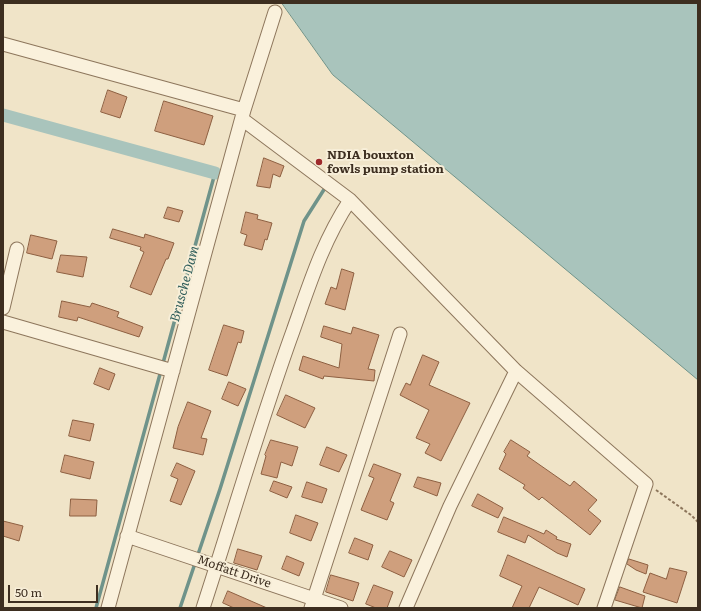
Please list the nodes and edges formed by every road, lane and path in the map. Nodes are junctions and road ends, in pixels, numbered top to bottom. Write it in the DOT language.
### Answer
graph roads {
  1 [pos="275,12"];
  2 [pos="3,44"];
  3 [pos="243,114"];
  4 [pos="350,200"];
  5 [pos="17,249"];
  6 [pos="3,308"];
  7 [pos="3,322"];
  8 [pos="400,334"];
  9 [pos="165,368"];
  10 [pos="516,371"];
  11 [pos="646,484"];
  12 [pos="698,522"];
  13 [pos="127,536"];
  14 [pos="212,565"];
  15 [pos="312,603"];
  16 [pos="108,608"];
  17 [pos="202,608"];
  18 [pos="341,608"];
  19 [pos="406,608"];
  20 [pos="604,608"];
  1 -- 3 [label="street"];
  2 -- 3 [label="street"];
  3 -- 4 [label="street"];
  3 -- 9 [label="street"];
  4 -- 10 [label="street"];
  4 -- 14 [label="street"];
  5 -- 6 [label="street"];
  7 -- 9 [label="street"];
  8 -- 15 [label="street"];
  9 -- 13 [label="street"];
  10 -- 11 [label="street"];
  10 -- 19 [label="street"];
  11 -- 12 [label="path"];
  11 -- 20 [label="street"];
  13 -- 14 [label="street, Moffatt Drive"];
  13 -- 16 [label="street"];
  14 -- 15 [label="street, Moffatt Drive"];
  14 -- 17 [label="street"];
  15 -- 18 [label="street, Moffatt Drive"];
}
